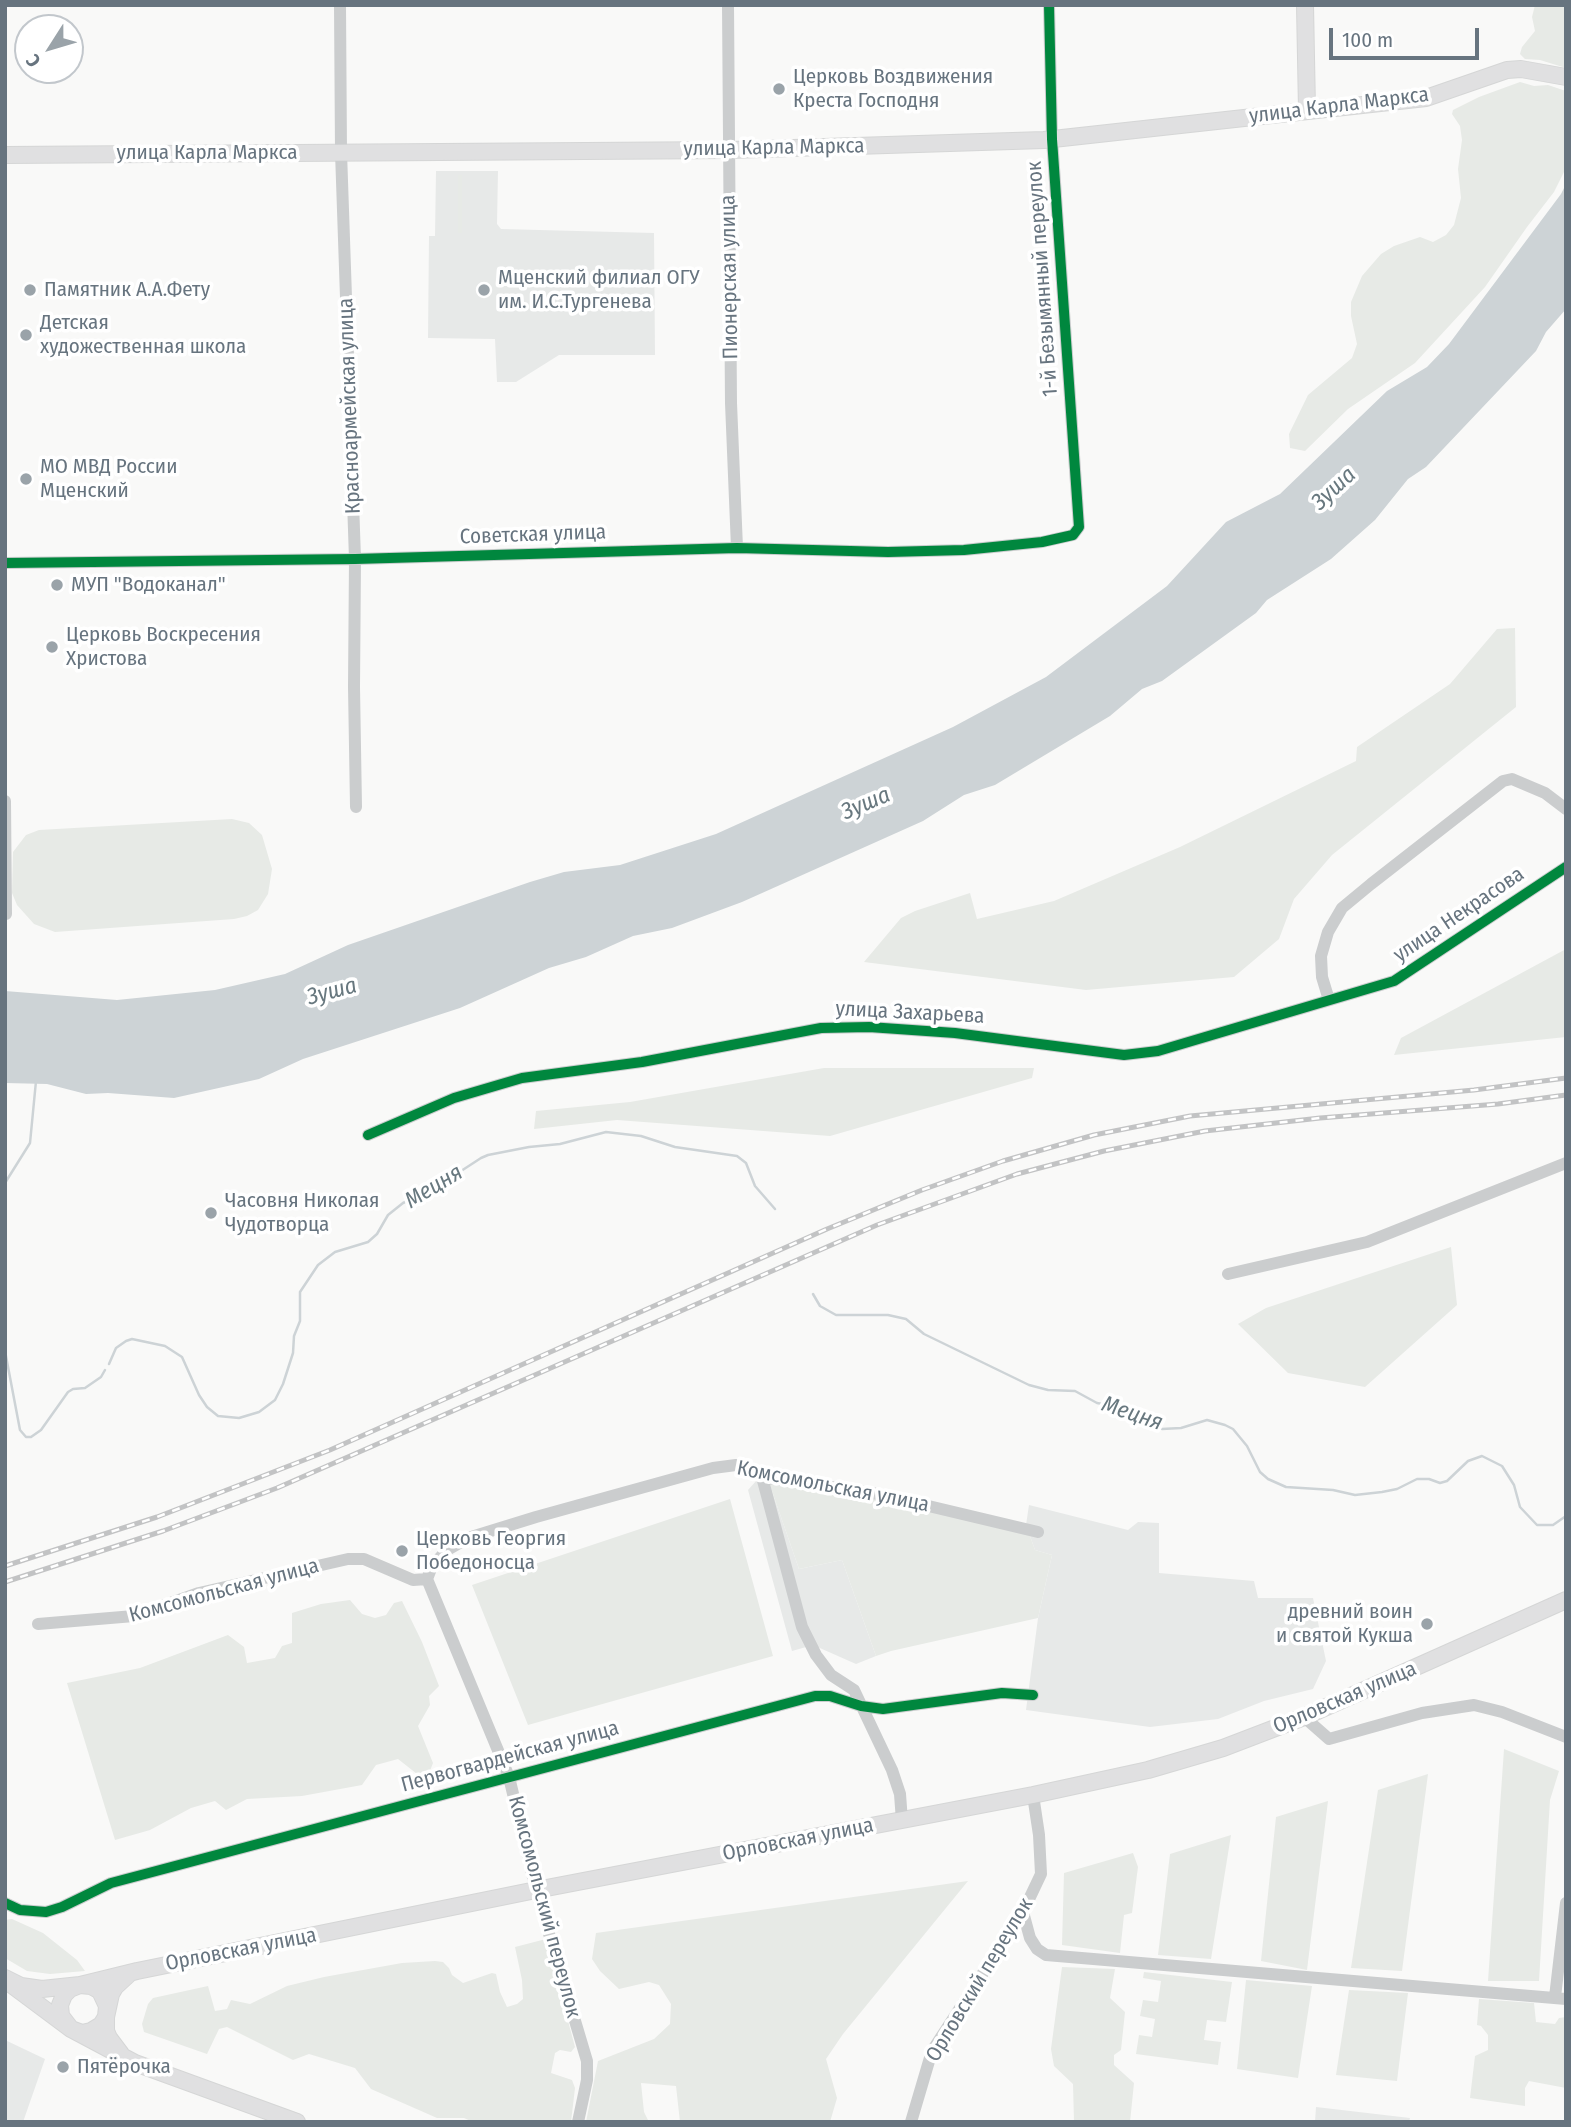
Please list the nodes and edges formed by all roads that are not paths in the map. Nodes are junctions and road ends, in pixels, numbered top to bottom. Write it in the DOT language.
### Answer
graph roads {
  1 [pos="340,5"];
  2 [pos="728,5"];
  3 [pos="1049,5"];
  4 [pos="1305,5"];
  5 [pos="1566,77"];
  6 [pos="1307,110"];
  7 [pos="1052,139"];
  8 [pos="730,150"];
  9 [pos="341,152"];
  10 [pos="5,155"];
  11 [pos="1060,539"];
  12 [pos="737,548"];
  13 [pos="355,559"];
  14 [pos="5,563"];
  15 [pos="5,801"];
  16 [pos="356,807"];
  17 [pos="1566,809"];
  18 [pos="1566,867"];
  19 [pos="6,914"];
  20 [pos="1329,1000"];
  21 [pos="368,1135"];
  22 [pos="1566,1163"];
  23 [pos="1228,1273"];
  24 [pos="762,1477"];
  25 [pos="1038,1532"];
  26 [pos="427,1579"];
  27 [pos="1566,1600"];
  28 [pos="38,1624"];
  29 [pos="1033,1695"];
  30 [pos="861,1706"];
  31 [pos="1304,1717"];
  32 [pos="1566,1737"];
  33 [pos="509,1777"];
  34 [pos="1033,1795"];
  35 [pos="902,1821"];
  36 [pos="536,1890"];
  37 [pos="5,1903"];
  38 [pos="1566,1903"];
  39 [pos="1023,1912"];
  40 [pos="133,1972"];
  41 [pos="5,1979"];
  42 [pos="80,1985"];
  43 [pos="1560,1998"];
  44 [pos="106,2017"];
  45 [pos="71,2029"];
  46 [pos="135,2063"];
  47 [pos="297,2122"];
  48 [pos="578,2122"];
  49 [pos="911,2122"];
  1 -- 9 [label="street, Красноармейская улица"];
  2 -- 8 [label="street, Пионерская улица"];
  3 -- 7 [label="street, 1-й Безымянный переулок"];
  4 -- 6 [label="main road"];
  5 -- 6 [label="main road, улица Карла Маркса"];
  6 -- 7 [label="main road, улица Карла Маркса"];
  7 -- 8 [label="main road, улица Карла Маркса"];
  7 -- 11 [label="street, 1-й Безымянный переулок"];
  8 -- 9 [label="main road, улица Карла Маркса"];
  8 -- 12 [label="street, Пионерская улица"];
  9 -- 10 [label="main road, улица Карла Маркса"];
  9 -- 13 [label="street, Красноармейская улица"];
  11 -- 12 [label="street, Советская улица"];
  12 -- 13 [label="street, Советская улица"];
  13 -- 14 [label="street, Советская улица"];
  13 -- 16 [label="street, Красноармейская улица"];
  15 -- 19 [label="street"];
  17 -- 20 [label="street"];
  18 -- 20 [label="street, улица Некрасова"];
  20 -- 21 [label="street, улица Захарьева"];
  22 -- 23 [label="street"];
  24 -- 25 [label="street, Комсомольская улица"];
  24 -- 26 [label="street, Комсомольская улица"];
  24 -- 30 [label="street"];
  26 -- 28 [label="street, Комсомольская улица"];
  26 -- 33 [label="street, Комсомольский переулок"];
  27 -- 31 [label="main road, Орловская улица"];
  29 -- 30 [label="street, Первогвардейская улица"];
  30 -- 33 [label="street, Первогвардейская улица"];
  30 -- 35 [label="street"];
  31 -- 32 [label="street"];
  31 -- 34 [label="main road, Орловская улица"];
  33 -- 36 [label="street, Комсомольский переулок"];
  33 -- 37 [label="street, Первогвардейская улица"];
  34 -- 35 [label="main road, Орловская улица"];
  34 -- 39 [label="street, Орловский переулок"];
  35 -- 36 [label="main road, Орловская улица"];
  36 -- 40 [label="main road, Орловская улица"];
  36 -- 48 [label="street, Комсомольский переулок"];
  38 -- 43 [label="street"];
  39 -- 43 [label="street"];
  39 -- 49 [label="street, Орловский переулок"];
  40 -- 42 [label="main road, Орловская улица"];
  40 -- 44 [label="main road"];
  41 -- 42 [label="main road, Орловская улица"];
  41 -- 45 [label="main road"];
  42 -- 44 [label="main road"];
  42 -- 45 [label="main road"];
  44 -- 45 [label="main road"];
  44 -- 46 [label="main road"];
  45 -- 46 [label="main road"];
  46 -- 47 [label="main road"];
}
